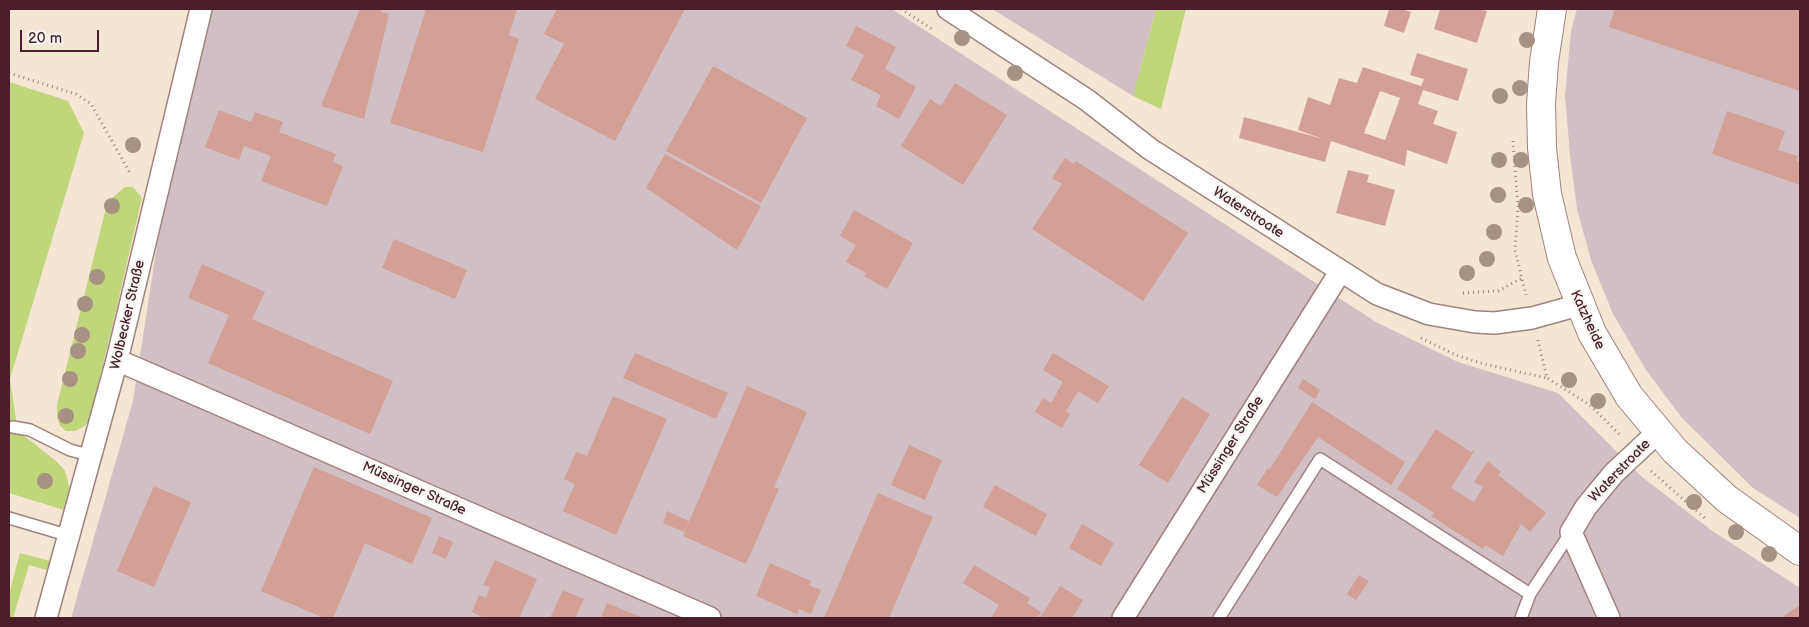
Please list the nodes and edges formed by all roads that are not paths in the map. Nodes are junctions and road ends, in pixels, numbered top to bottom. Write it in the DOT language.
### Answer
graph roads {
  1 [pos="201,9"];
  2 [pos="948,9"];
  3 [pos="1552,9"];
  4 [pos="1340,272"];
  5 [pos="1580,305"];
  6 [pos="117,360"];
  7 [pos="13,427"];
  8 [pos="1658,432"];
  9 [pos="92,456"];
  10 [pos="9,518"];
  11 [pos="1571,532"];
  12 [pos="70,536"];
  13 [pos="1800,550"];
  14 [pos="1530,594"];
  15 [pos="46,618"];
  16 [pos="710,618"];
  17 [pos="1123,618"];
  18 [pos="1219,618"];
  19 [pos="1521,618"];
  20 [pos="1609,618"];
  1 -- 6 [label="street, Wolbecker Straße"];
  2 -- 4 [label="street, Waterstroate"];
  3 -- 5 [label="street, Katzheide"];
  4 -- 5 [label="street, Waterstroate"];
  4 -- 17 [label="street, Müssinger Straße"];
  5 -- 8 [label="street, Katzheide"];
  6 -- 9 [label="street, Wolbecker Straße"];
  6 -- 16 [label="street, Müssinger Straße"];
  7 -- 9 [label="lane"];
  8 -- 11 [label="street, Waterstroate"];
  8 -- 13 [label="street, Katzheide"];
  9 -- 12 [label="street, Wolbecker Straße"];
  10 -- 12 [label="lane"];
  11 -- 14 [label="lane"];
  11 -- 20 [label="street"];
  12 -- 15 [label="street, Wolbecker Straße"];
  14 -- 18 [label="lane"];
  14 -- 19 [label="lane"];
}
